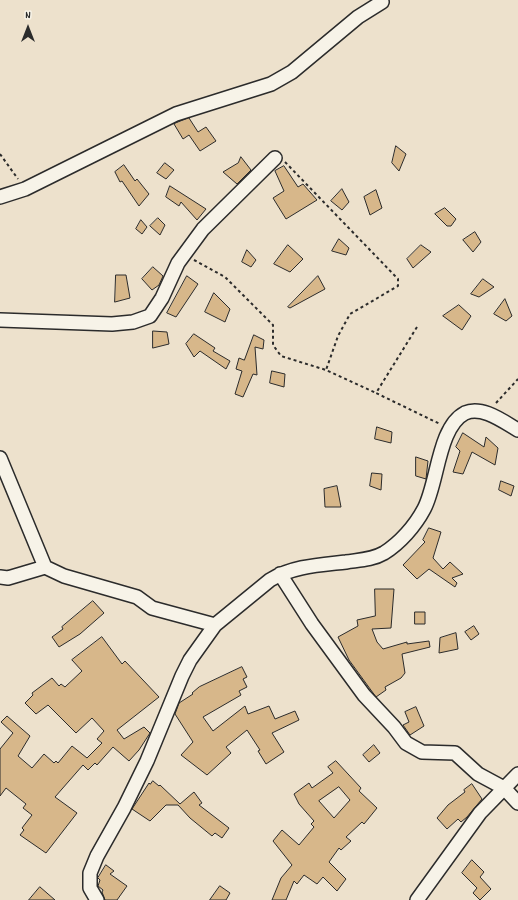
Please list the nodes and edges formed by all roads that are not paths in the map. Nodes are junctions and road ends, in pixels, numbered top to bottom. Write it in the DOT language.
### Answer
graph roads {
  1 [pos="382,2"];
  2 [pos="275,158"];
  3 [pos="0,197"];
  4 [pos="0,320"];
  5 [pos="518,430"];
  6 [pos="0,458"];
  7 [pos="45,568"];
  8 [pos="280,574"];
  9 [pos="0,577"];
  10 [pos="215,625"];
  11 [pos="518,774"];
  12 [pos="504,788"];
  13 [pos="518,803"];
  14 [pos="97,900"];
  15 [pos="417,900"];
  1 -- 3 [label="street"];
  2 -- 4 [label="street"];
  5 -- 8 [label="street"];
  6 -- 7 [label="street"];
  7 -- 9 [label="street"];
  7 -- 10 [label="street"];
  8 -- 10 [label="street"];
  8 -- 12 [label="street"];
  10 -- 14 [label="street"];
  11 -- 12 [label="street"];
  12 -- 13 [label="street"];
  12 -- 15 [label="street"];
}
